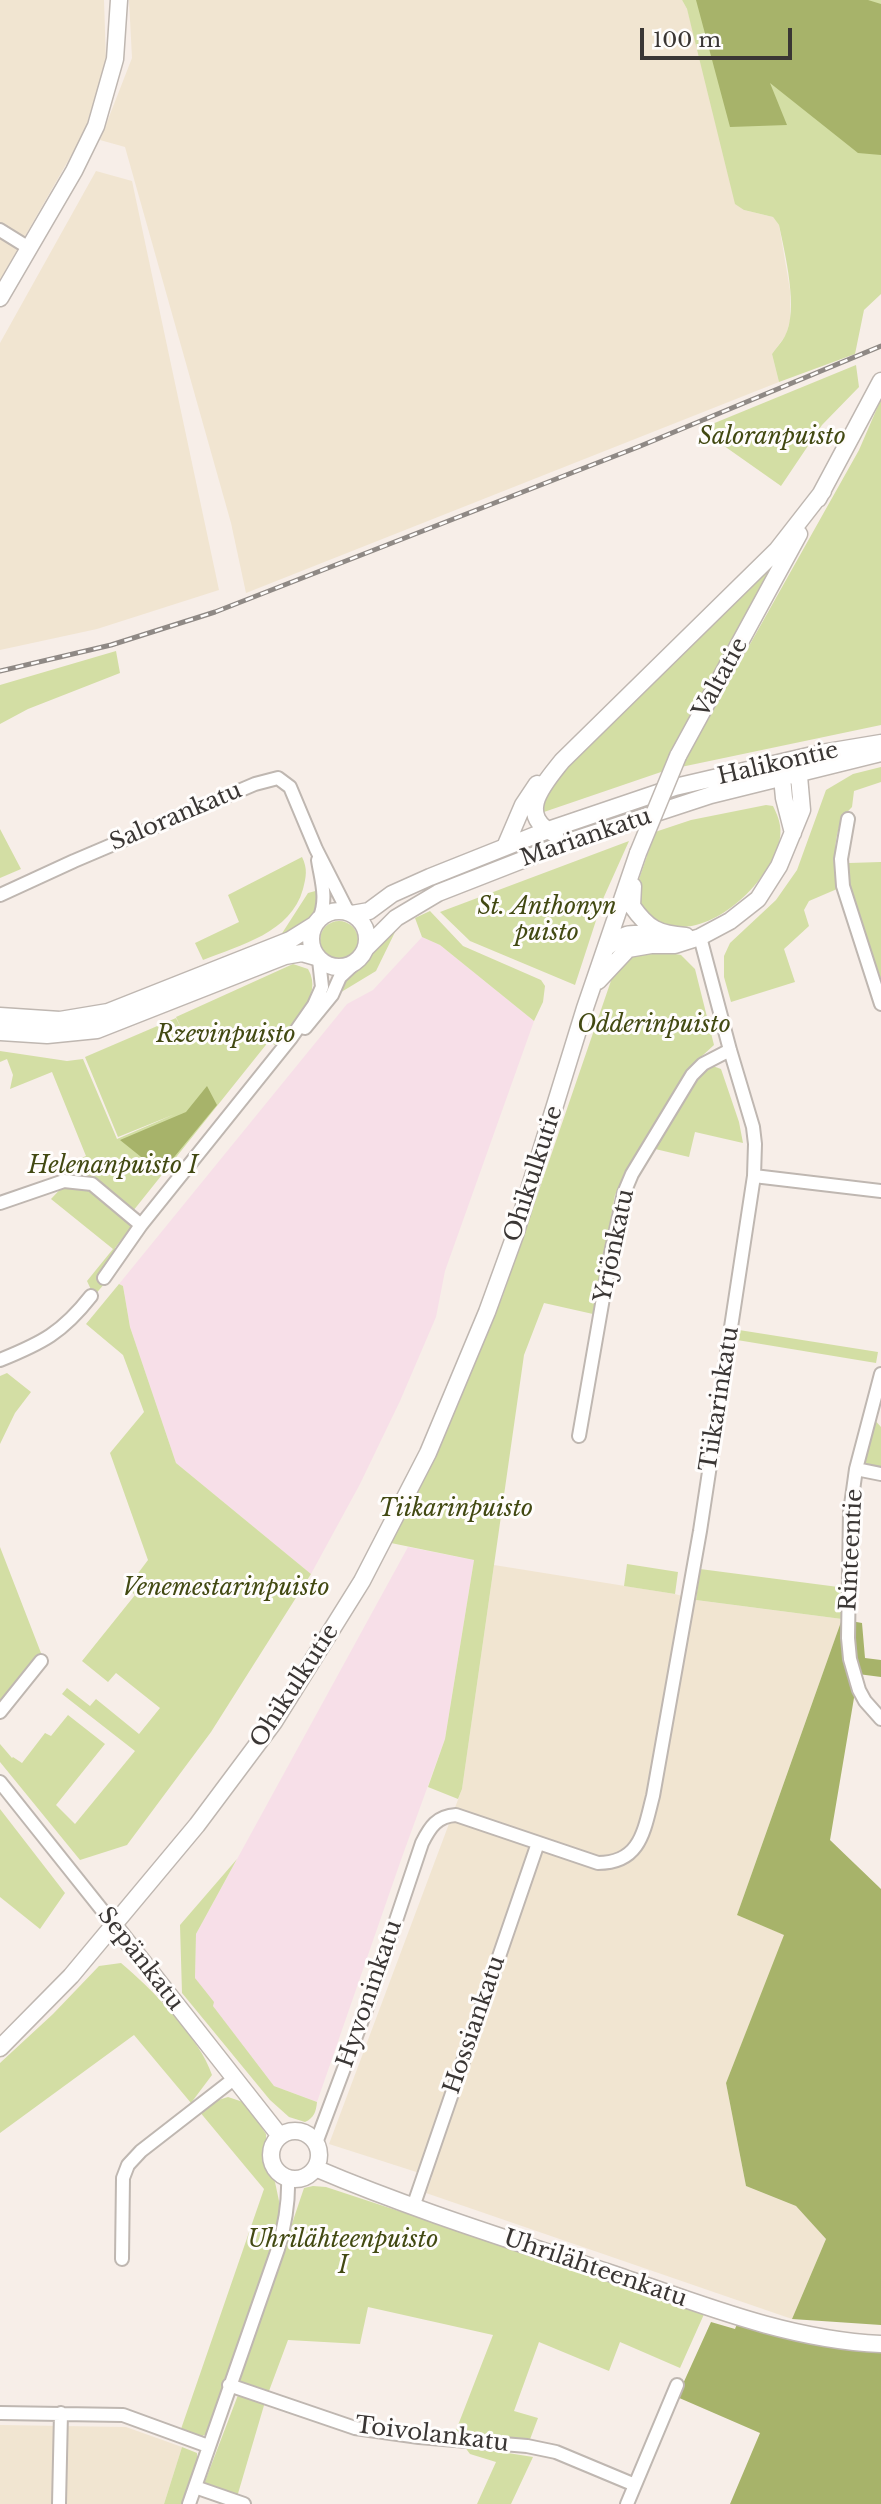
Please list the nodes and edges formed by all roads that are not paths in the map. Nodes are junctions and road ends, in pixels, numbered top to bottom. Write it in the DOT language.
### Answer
graph roads {
  1 [pos="119,0"];
  2 [pos="0,230"];
  3 [pos="29,248"];
  4 [pos="0,298"];
  5 [pos="881,381"];
  6 [pos="823,491"];
  7 [pos="881,743"];
  8 [pos="881,752"];
  9 [pos="562,761"];
  10 [pos="798,766"];
  11 [pos="823,768"];
  12 [pos="781,770"];
  13 [pos="758,784"];
  14 [pos="675,787"];
  15 [pos="802,792"];
  16 [pos="784,798"];
  17 [pos="848,819"];
  18 [pos="548,831"];
  19 [pos="793,833"];
  20 [pos="571,841"];
  21 [pos="505,847"];
  22 [pos="316,849"];
  23 [pos="636,858"];
  24 [pos="0,895"];
  25 [pos="350,913"];
  26 [pos="316,922"];
  27 [pos="666,934"];
  28 [pos="700,937"];
  29 [pos="367,947"];
  30 [pos="606,948"];
  31 [pos="318,958"];
  32 [pos="355,963"];
  33 [pos="592,989"];
  34 [pos="880,1000"];
  35 [pos="0,1016"];
  36 [pos="0,1032"];
  37 [pos="291,1038"];
  38 [pos="730,1050"];
  39 [pos="754,1176"];
  40 [pos="881,1191"];
  41 [pos="0,1203"];
  42 [pos="141,1225"];
  43 [pos="104,1278"];
  44 [pos="91,1296"];
  45 [pos="0,1360"];
  46 [pos="881,1374"];
  47 [pos="579,1437"];
  48 [pos="856,1469"];
  49 [pos="881,1474"];
  50 [pos="41,1661"];
  51 [pos="0,1712"];
  52 [pos="881,1719"];
  53 [pos="0,1782"];
  54 [pos="538,1843"];
  55 [pos="114,1925"];
  56 [pos="0,2048"];
  57 [pos="235,2078"];
  58 [pos="280,2136"];
  59 [pos="316,2143"];
  60 [pos="315,2168"];
  61 [pos="288,2178"];
  62 [pos="413,2207"];
  63 [pos="122,2259"];
  64 [pos="881,2344"];
  65 [pos="229,2385"];
  66 [pos="677,2385"];
  67 [pos="0,2413"];
  68 [pos="61,2413"];
  69 [pos="208,2446"];
  70 [pos="635,2484"];
  71 [pos="195,2487"];
  72 [pos="59,2504"];
  73 [pos="189,2504"];
  74 [pos="243,2504"];
  75 [pos="627,2504"];
  1 -- 3 [label="main road"];
  2 -- 3 [label="street"];
  3 -- 4 [label="main road"];
  5 -- 6 [label="main road, Valtatie"];
  6 -- 9 [label="main road"];
  6 -- 23 [label="main road, Valtatie, bridge"];
  7 -- 10 [label="main road, Halikontie"];
  8 -- 11 [label="main road, Halikontie"];
  9 -- 18 [label="main road"];
  9 -- 21 [label="main road"];
  10 -- 11 [label="main road, Mariankatu"];
  10 -- 12 [label="main road, Mariankatu"];
  10 -- 15 [label="main road"];
  11 -- 15 [label="main road"];
  12 -- 13 [label="main road, Mariankatu"];
  12 -- 14 [label="main road, Halikontie"];
  12 -- 16 [label="main road"];
  13 -- 16 [label="main road"];
  13 -- 20 [label="main road, Mariankatu"];
  14 -- 18 [label="main road, Mariankatu"];
  15 -- 19 [label="main road"];
  16 -- 19 [label="main road"];
  17 -- 34 [label="street"];
  18 -- 20 [label="main road"];
  18 -- 21 [label="main road, Mariankatu"];
  19 -- 28 [label="main road"];
  20 -- 29 [label="main road, Mariankatu"];
  21 -- 25 [label="main road, Mariankatu"];
  22 -- 24 [label="street, Salorankatu"];
  22 -- 25 [label="street, Salorankatu"];
  22 -- 26 [label="street, Salorankatu"];
  23 -- 27 [label="main road"];
  23 -- 30 [label="main road, Valtatie"];
  25 -- 26 [label="main road"];
  25 -- 29 [label="main road"];
  26 -- 31 [label="main road"];
  26 -- 35 [label="main road"];
  27 -- 28 [label="main road"];
  27 -- 30 [label="main road"];
  28 -- 33 [label="main road"];
  28 -- 38 [label="street, Tiikarinkatu"];
  29 -- 32 [label="main road"];
  30 -- 33 [label="main road, Valtatie"];
  31 -- 32 [label="main road"];
  31 -- 36 [label="main road"];
  31 -- 37 [label="street"];
  32 -- 37 [label="street"];
  33 -- 55 [label="main road, Ohikulkutie"];
  37 -- 42 [label="street"];
  38 -- 39 [label="street, Tiikarinkatu"];
  38 -- 47 [label="street, Yrjönkatu"];
  39 -- 40 [label="street"];
  39 -- 54 [label="street, Tiikarinkatu"];
  41 -- 42 [label="street"];
  42 -- 43 [label="street"];
  44 -- 45 [label="street"];
  46 -- 48 [label="street, Rinteentie"];
  48 -- 49 [label="street"];
  48 -- 52 [label="street, Rinteentie"];
  50 -- 51 [label="street"];
  53 -- 55 [label="street, Sepänkatu"];
  54 -- 59 [label="street, Hyvoninkatu"];
  54 -- 62 [label="street, Hossiankatu"];
  55 -- 56 [label="main road, Ohikulkutie"];
  55 -- 57 [label="main road, Sepänkatu"];
  57 -- 58 [label="main road, Sepänkatu"];
  57 -- 63 [label="street"];
  58 -- 59 [label="main road"];
  58 -- 61 [label="main road"];
  59 -- 60 [label="main road"];
  60 -- 61 [label="main road"];
  60 -- 62 [label="main road, Uhrilähteenkatu"];
  61 -- 65 [label="street"];
  62 -- 64 [label="main road, Uhrilähteenkatu"];
  65 -- 69 [label="street"];
  65 -- 70 [label="street, Toivolankatu"];
  66 -- 70 [label="street"];
  67 -- 68 [label="street"];
  68 -- 69 [label="street"];
  68 -- 72 [label="street"];
  69 -- 71 [label="street"];
  70 -- 75 [label="street"];
  71 -- 73 [label="street"];
  71 -- 74 [label="street"];
}
